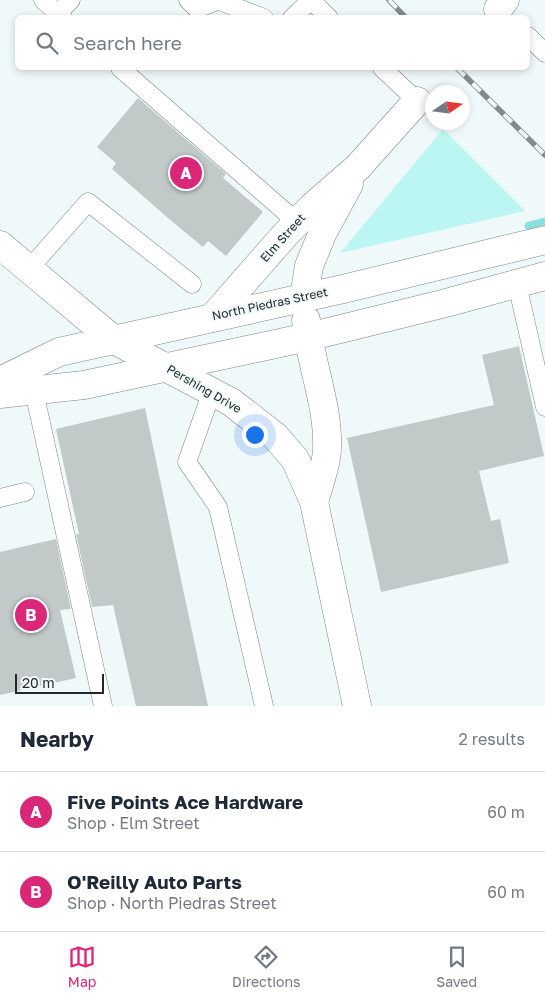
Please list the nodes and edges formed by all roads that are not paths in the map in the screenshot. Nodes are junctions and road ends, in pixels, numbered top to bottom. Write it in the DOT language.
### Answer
graph roads {
  1 [pos="43,0"];
  2 [pos="71,0"];
  3 [pos="188,0"];
  4 [pos="217,0"];
  5 [pos="311,0"];
  6 [pos="61,15"];
  7 [pos="256,15"];
  8 [pos="295,15"];
  9 [pos="326,15"];
  10 [pos="530,38"];
  11 [pos="545,53"];
  12 [pos="122,70"];
  13 [pos="384,70"];
  14 [pos="417,101"];
  15 [pos="358,167"];
  16 [pos="298,222"];
  17 [pos="545,240"];
  18 [pos="0,245"];
  19 [pos="30,269"];
  20 [pos="545,276"];
  21 [pos="192,284"];
  22 [pos="517,284"];
  23 [pos="304,297"];
  24 [pos="214,316"];
  25 [pos="308,337"];
  26 [pos="114,340"];
  27 [pos="168,367"];
  28 [pos="0,380"];
  29 [pos="34,391"];
  30 [pos="212,392"];
  31 [pos="0,394"];
  32 [pos="545,407"];
  33 [pos="25,492"];
  34 [pos="0,498"];
  35 [pos="314,502"];
  36 [pos="102,706"];
  37 [pos="264,706"];
  38 [pos="355,706"];
  1 -- 6 [label="lane"];
  2 -- 6 [label="lane"];
  3 -- 4 [label="lane"];
  4 -- 7 [label="lane"];
  5 -- 8 [label="lane"];
  5 -- 9 [label="lane"];
  10 -- 11 [label="lane"];
  12 -- 16 [label="lane"];
  13 -- 14 [label="lane"];
  14 -- 15 [label="main road, Elm Street"];
  15 -- 16 [label="main road, Elm Street"];
  15 -- 23 [label="main road, Elm Street"];
  16 -- 24 [label="main road, Elm Street"];
  17 -- 23 [label="main road, North Piedras Street"];
  18 -- 19 [label="main road, Pershing Drive"];
  19 -- 21 [label="lane"];
  19 -- 26 [label="main road, Pershing Drive"];
  20 -- 22 [label="main road"];
  22 -- 25 [label="main road"];
  22 -- 32 [label="lane"];
  23 -- 24 [label="main road, North Piedras Street"];
  23 -- 25 [label="main road, Elm Street"];
  24 -- 26 [label="main road, North Piedras Street"];
  25 -- 27 [label="main road"];
  25 -- 35 [label="main road, Elm Street"];
  26 -- 27 [label="main road, Pershing Drive"];
  26 -- 28 [label="main road, North Piedras Street"];
  27 -- 29 [label="main road"];
  27 -- 30 [label="main road, Pershing Drive"];
  29 -- 31 [label="main road"];
  29 -- 36 [label="lane"];
  30 -- 35 [label="main road, Pershing Drive"];
  30 -- 37 [label="lane"];
  33 -- 34 [label="lane"];
  35 -- 38 [label="main road, Pershing Drive"];
}
